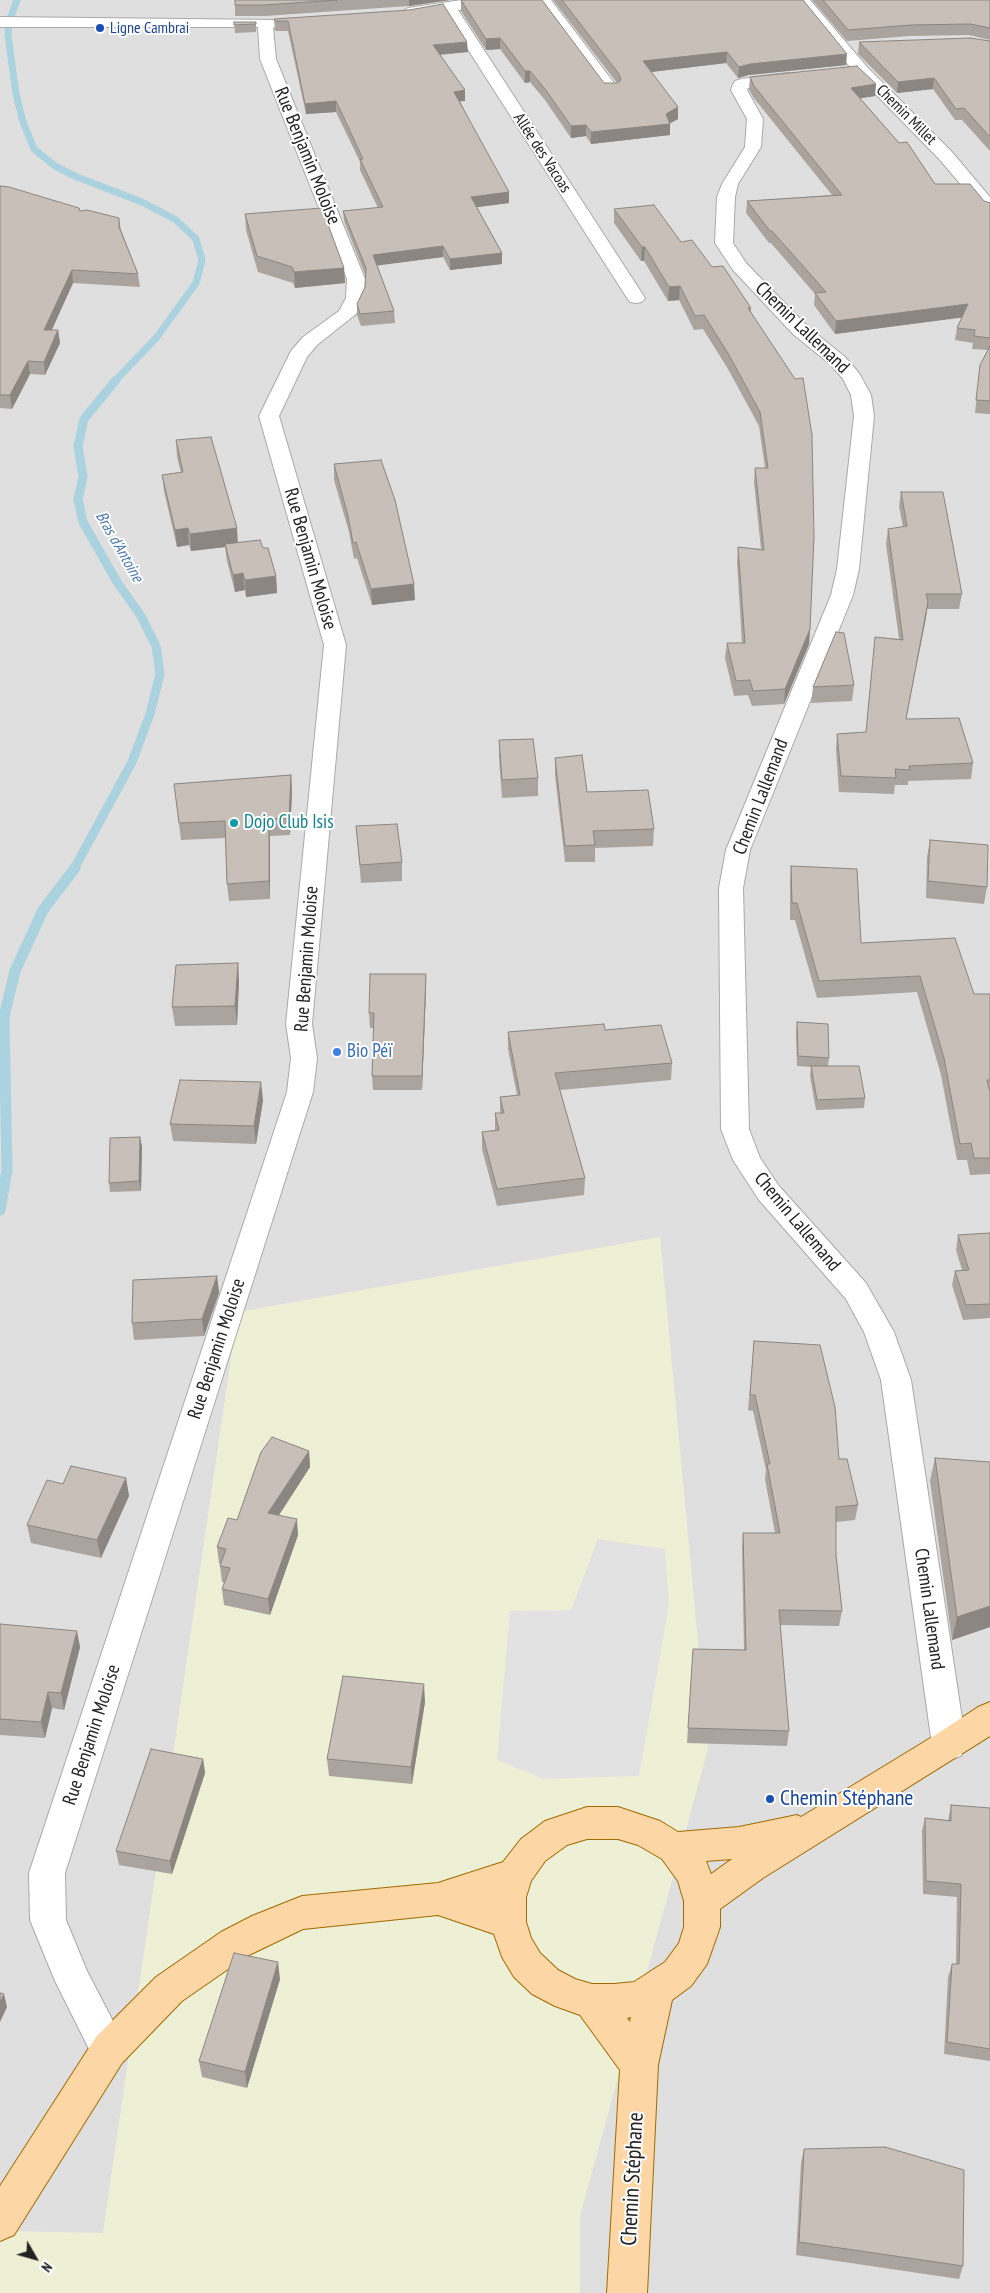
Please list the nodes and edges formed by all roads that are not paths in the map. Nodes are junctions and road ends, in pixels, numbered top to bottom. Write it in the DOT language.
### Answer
graph roads {
  1 [pos="490,0"];
  2 [pos="543,0"];
  3 [pos="802,0"];
  4 [pos="475,2"];
  5 [pos="449,8"];
  6 [pos="390,15"];
  7 [pos="0,22"];
  8 [pos="842,48"];
  9 [pos="861,58"];
  10 [pos="611,90"];
  11 [pos="990,208"];
  12 [pos="636,298"];
  13 [pos="990,1717"];
  14 [pos="949,1745"];
  15 [pos="813,1828"];
  16 [pos="674,1848"];
  17 [pos="515,1874"];
  18 [pos="438,1899"];
  19 [pos="702,1901"];
  20 [pos="508,1922"];
  21 [pos="656,1990"];
  22 [pos="592,2001"];
  23 [pos="109,2050"];
  24 [pos="639,2065"];
  25 [pos="0,2221"];
  26 [pos="627,2293"];
  1 -- 4 [label="street"];
  2 -- 10 [label="street"];
  3 -- 8 [label="street, Chemin Millet"];
  4 -- 5 [label="street"];
  5 -- 6 [label="street"];
  5 -- 12 [label="street, Allée des Vacoas"];
  7 -- 23 [label="street, Rue Benjamin Moloise"];
  8 -- 9 [label="street, Chemin Millet"];
  8 -- 9 [label="street"];
  9 -- 11 [label="street, Chemin Millet"];
  9 -- 14 [label="street, Chemin Lallemand"];
  13 -- 14 [label="main road"];
  14 -- 15 [label="main road"];
  15 -- 16 [label="main road"];
  15 -- 19 [label="main road"];
  16 -- 17 [label="main road"];
  16 -- 19 [label="main road"];
  17 -- 18 [label="main road"];
  17 -- 20 [label="main road"];
  18 -- 20 [label="main road"];
  18 -- 23 [label="main road"];
  19 -- 21 [label="main road"];
  20 -- 22 [label="main road"];
  21 -- 22 [label="main road"];
  21 -- 24 [label="main road, Chemin Stéphane"];
  22 -- 24 [label="main road"];
  23 -- 25 [label="main road"];
  24 -- 26 [label="main road, Chemin Stéphane"];
}
